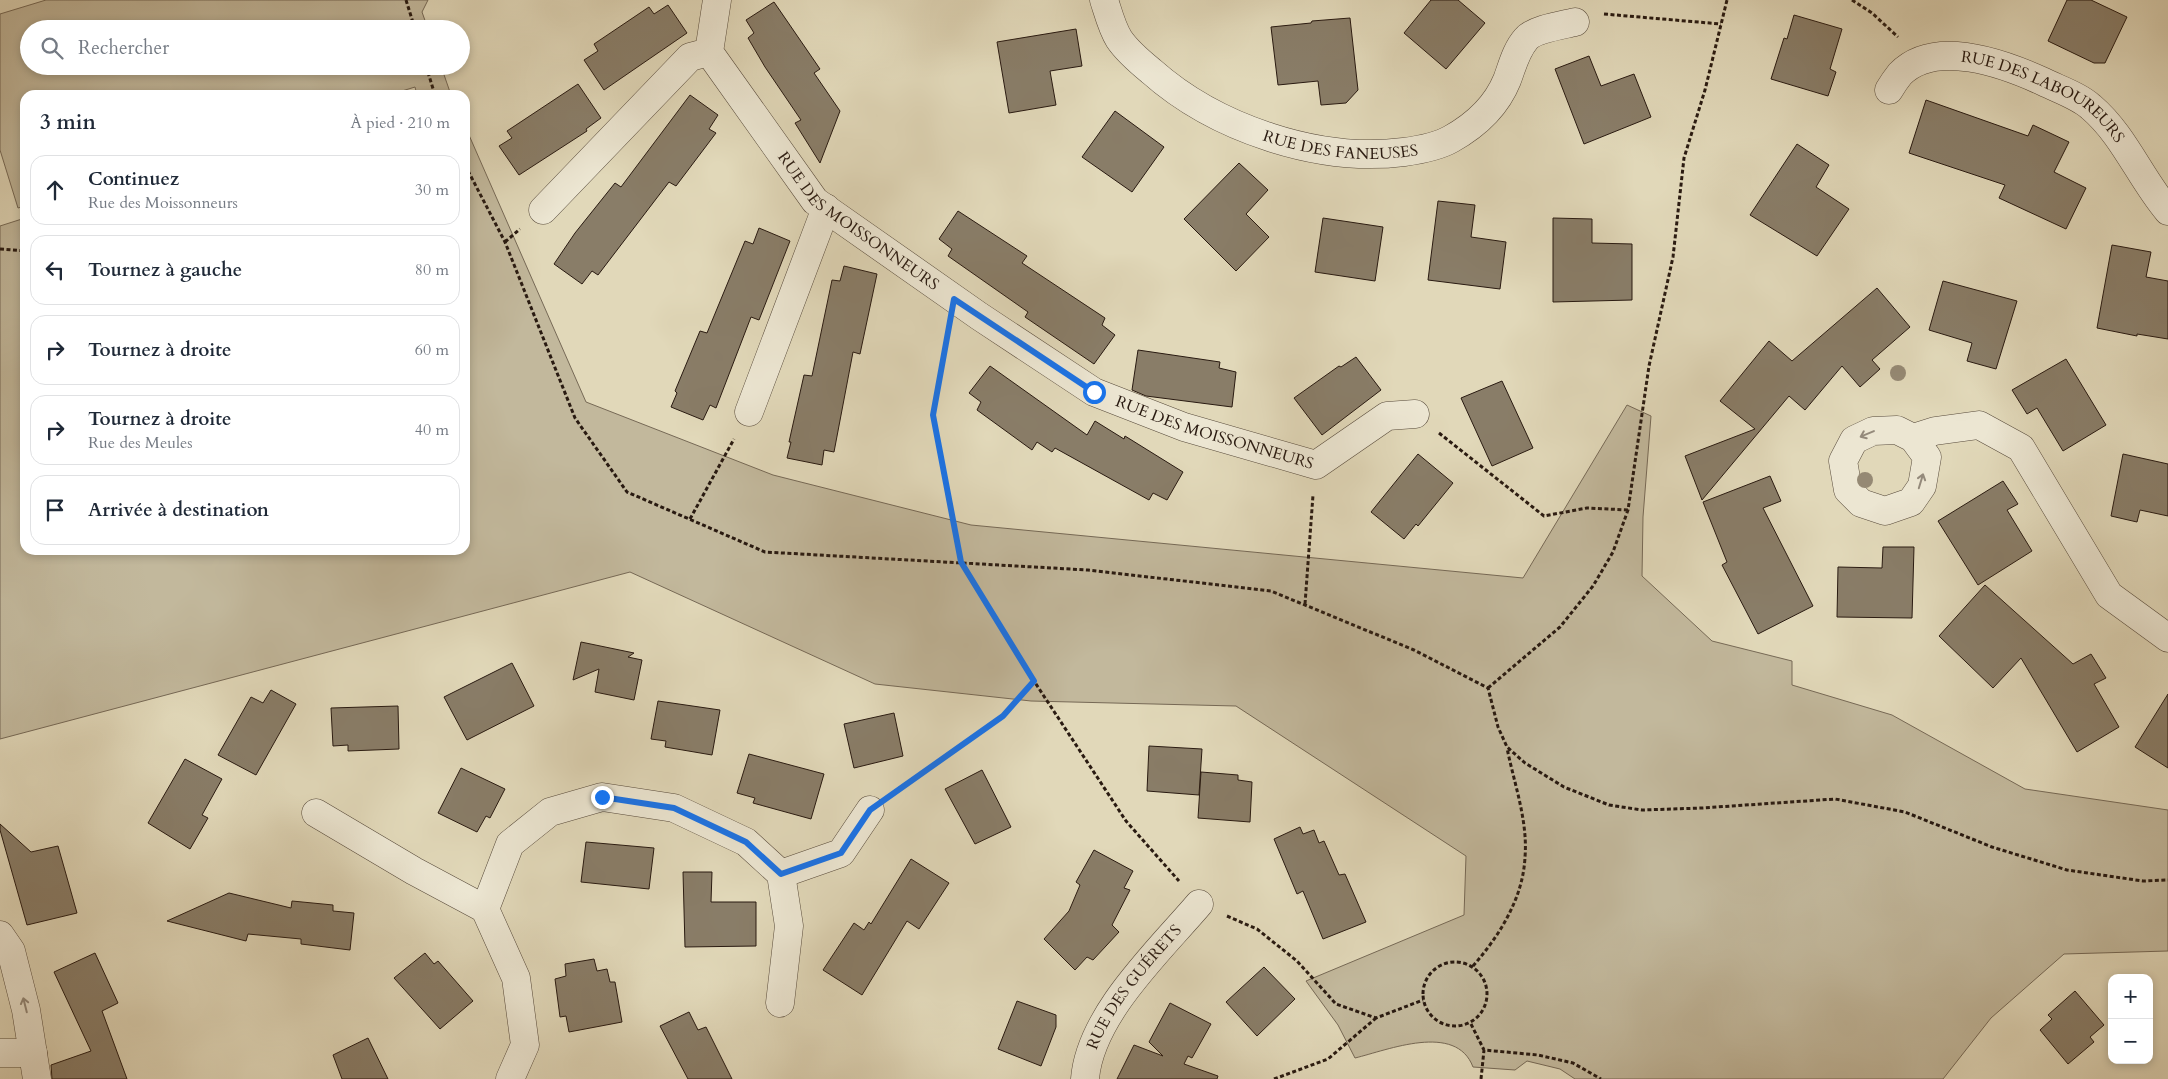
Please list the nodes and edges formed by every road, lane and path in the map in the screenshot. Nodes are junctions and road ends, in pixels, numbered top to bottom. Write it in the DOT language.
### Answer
graph roads {
  1 [pos="406,0"];
  2 [pos="716,0"];
  3 [pos="1104,0"];
  4 [pos="1727,0"];
  5 [pos="1852,0"];
  6 [pos="412,20"];
  7 [pos="1576,22"];
  8 [pos="1721,24"];
  9 [pos="709,52"];
  10 [pos="1915,64"];
  11 [pos="429,75"];
  12 [pos="433,90"];
  13 [pos="1889,90"];
  14 [pos="470,175"];
  15 [pos="826,208"];
  16 [pos="542,210"];
  17 [pos="2168,210"];
  18 [pos="0,249"];
  19 [pos="20,251"];
  20 [pos="954,299"];
  21 [pos="748,412"];
  22 [pos="1415,414"];
  23 [pos="1913,438"];
  24 [pos="1316,465"];
  25 [pos="1628,510"];
  26 [pos="690,519"];
  27 [pos="961,562"];
  28 [pos="1305,604"];
  29 [pos="2168,638"];
  30 [pos="1034,681"];
  31 [pos="1488,688"];
  32 [pos="1506,747"];
  33 [pos="870,810"];
  34 [pos="316,813"];
  35 [pos="781,874"];
  36 [pos="2168,880"];
  37 [pos="1199,904"];
  38 [pos="485,909"];
  39 [pos="0,935"];
  40 [pos="1473,966"];
  41 [pos="1423,1000"];
  42 [pos="780,1003"];
  43 [pos="1376,1018"];
  44 [pos="1470,1024"];
  45 [pos="1484,1050"];
  46 [pos="0,1053"];
  47 [pos="35,1066"];
  48 [pos="510,1079"];
  49 [pos="1085,1079"];
  50 [pos="1274,1079"];
  51 [pos="1481,1079"];
  52 [pos="1601,1079"];
  1 -- 6 [label="path"];
  2 -- 9 [label="street"];
  3 -- 7 [label="street, RUE DES FANEUSES"];
  4 -- 8 [label="path"];
  5 -- 10 [label="path"];
  7 -- 8 [label="path"];
  8 -- 25 [label="path"];
  9 -- 15 [label="street, RUE DES MOISSONNEURS"];
  9 -- 16 [label="street"];
  10 -- 13 [label="street, RUE DES LABOUREURS"];
  10 -- 17 [label="street, RUE DES LABOUREURS"];
  11 -- 12 [label="path"];
  14 -- 26 [label="path"];
  15 -- 20 [label="street, RUE DES MOISSONNEURS"];
  15 -- 21 [label="street"];
  18 -- 19 [label="path"];
  20 -- 24 [label="street, RUE DES MOISSONNEURS"];
  20 -- 27 [label="path"];
  21 -- 26 [label="path"];
  22 -- 24 [label="street, RUE DES MOISSONNEURS"];
  22 -- 25 [label="path"];
  23 -- 29 [label="street"];
  24 -- 28 [label="path"];
  25 -- 31 [label="path"];
  26 -- 27 [label="path"];
  27 -- 28 [label="path"];
  27 -- 30 [label="path"];
  28 -- 31 [label="path"];
  30 -- 33 [label="path"];
  30 -- 37 [label="path"];
  31 -- 32 [label="path"];
  32 -- 36 [label="path"];
  32 -- 40 [label="path"];
  33 -- 35 [label="street"];
  34 -- 38 [label="street"];
  35 -- 38 [label="street"];
  35 -- 42 [label="street"];
  37 -- 43 [label="path"];
  37 -- 49 [label="street, RUE DES GUÉRETS"];
  38 -- 48 [label="street"];
  47 -- 39 [label="street, one-way"];
  40 -- 41 [label="path"];
  40 -- 44 [label="path"];
  41 -- 43 [label="path"];
  41 -- 44 [label="path"];
  43 -- 50 [label="path"];
  44 -- 45 [label="path"];
  45 -- 51 [label="path"];
  45 -- 52 [label="path"];
  46 -- 47 [label="street"];
}
